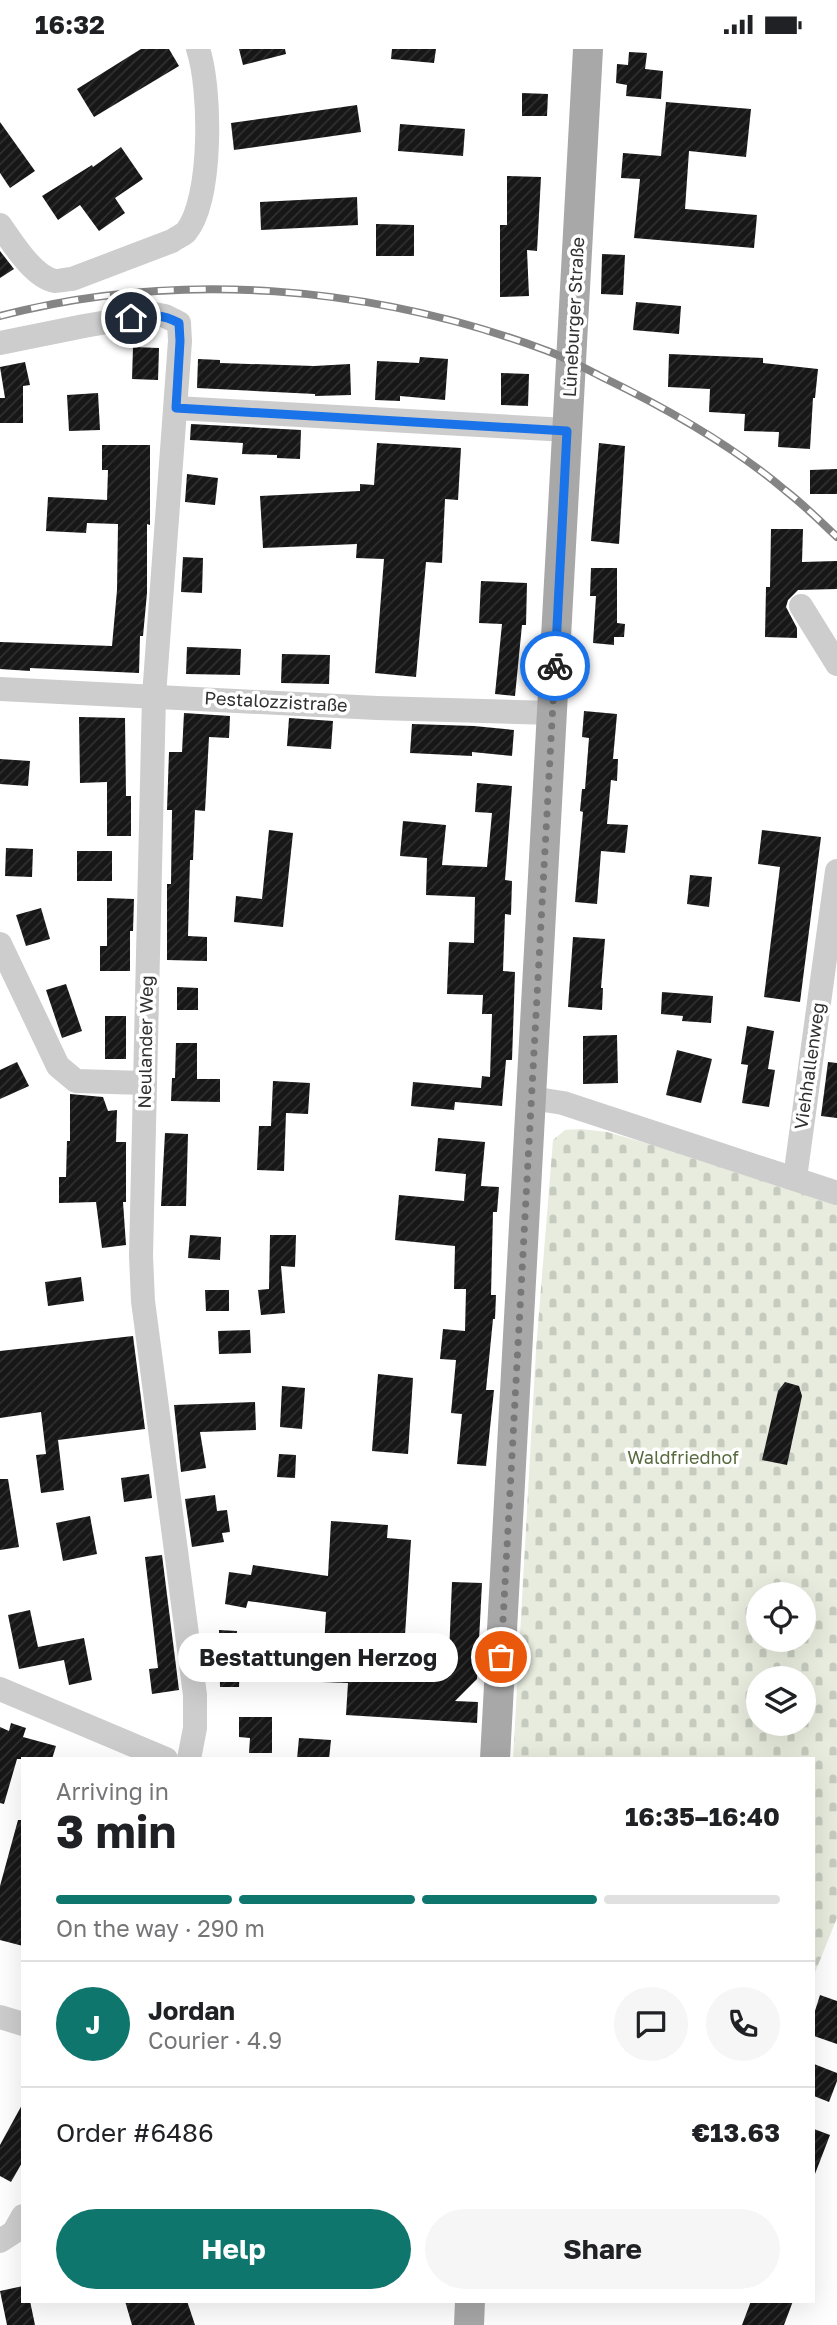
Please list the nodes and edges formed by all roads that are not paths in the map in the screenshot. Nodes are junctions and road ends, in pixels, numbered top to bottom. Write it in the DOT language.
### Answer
graph roads {
  1 [pos="198,49"];
  2 [pos="588,49"];
  3 [pos="0,225"];
  4 [pos="0,343"];
  5 [pos="176,408"];
  6 [pos="567,431"];
  7 [pos="801,606"];
  8 [pos="837,664"];
  9 [pos="0,689"];
  10 [pos="154,696"];
  11 [pos="552,713"];
  12 [pos="837,871"];
  13 [pos="0,944"];
  14 [pos="145,1083"];
  15 [pos="531,1098"];
  16 [pos="795,1178"];
  17 [pos="837,1193"];
  18 [pos="0,1689"];
  19 [pos="161,1757"];
  20 [pos="189,1757"];
  21 [pos="495,1757"];
  22 [pos="0,2017"];
  23 [pos="21,2023"];
  24 [pos="470,2303"];
  25 [pos="469,2325"];
  1 -- 3 [label="street"];
  2 -- 6 [label="main road, Lüneburger Straße"];
  4 -- 5 [label="street, Neulander Weg"];
  5 -- 6 [label="street"];
  5 -- 10 [label="street, Neulander Weg"];
  6 -- 11 [label="main road, Lüneburger Straße"];
  7 -- 8 [label="street"];
  9 -- 10 [label="street, Pestalozzistraße"];
  10 -- 11 [label="street, Pestalozzistraße"];
  10 -- 14 [label="street, Neulander Weg"];
  11 -- 15 [label="main road, Lüneburger Straße"];
  12 -- 16 [label="street, Viehhallenweg"];
  13 -- 14 [label="street"];
  14 -- 20 [label="street, Neulander Weg"];
  15 -- 16 [label="street"];
  15 -- 21 [label="main road, Lüneburger Straße"];
  16 -- 17 [label="street"];
  18 -- 19 [label="street"];
  22 -- 23 [label="street"];
  24 -- 25 [label="main road"];
}
